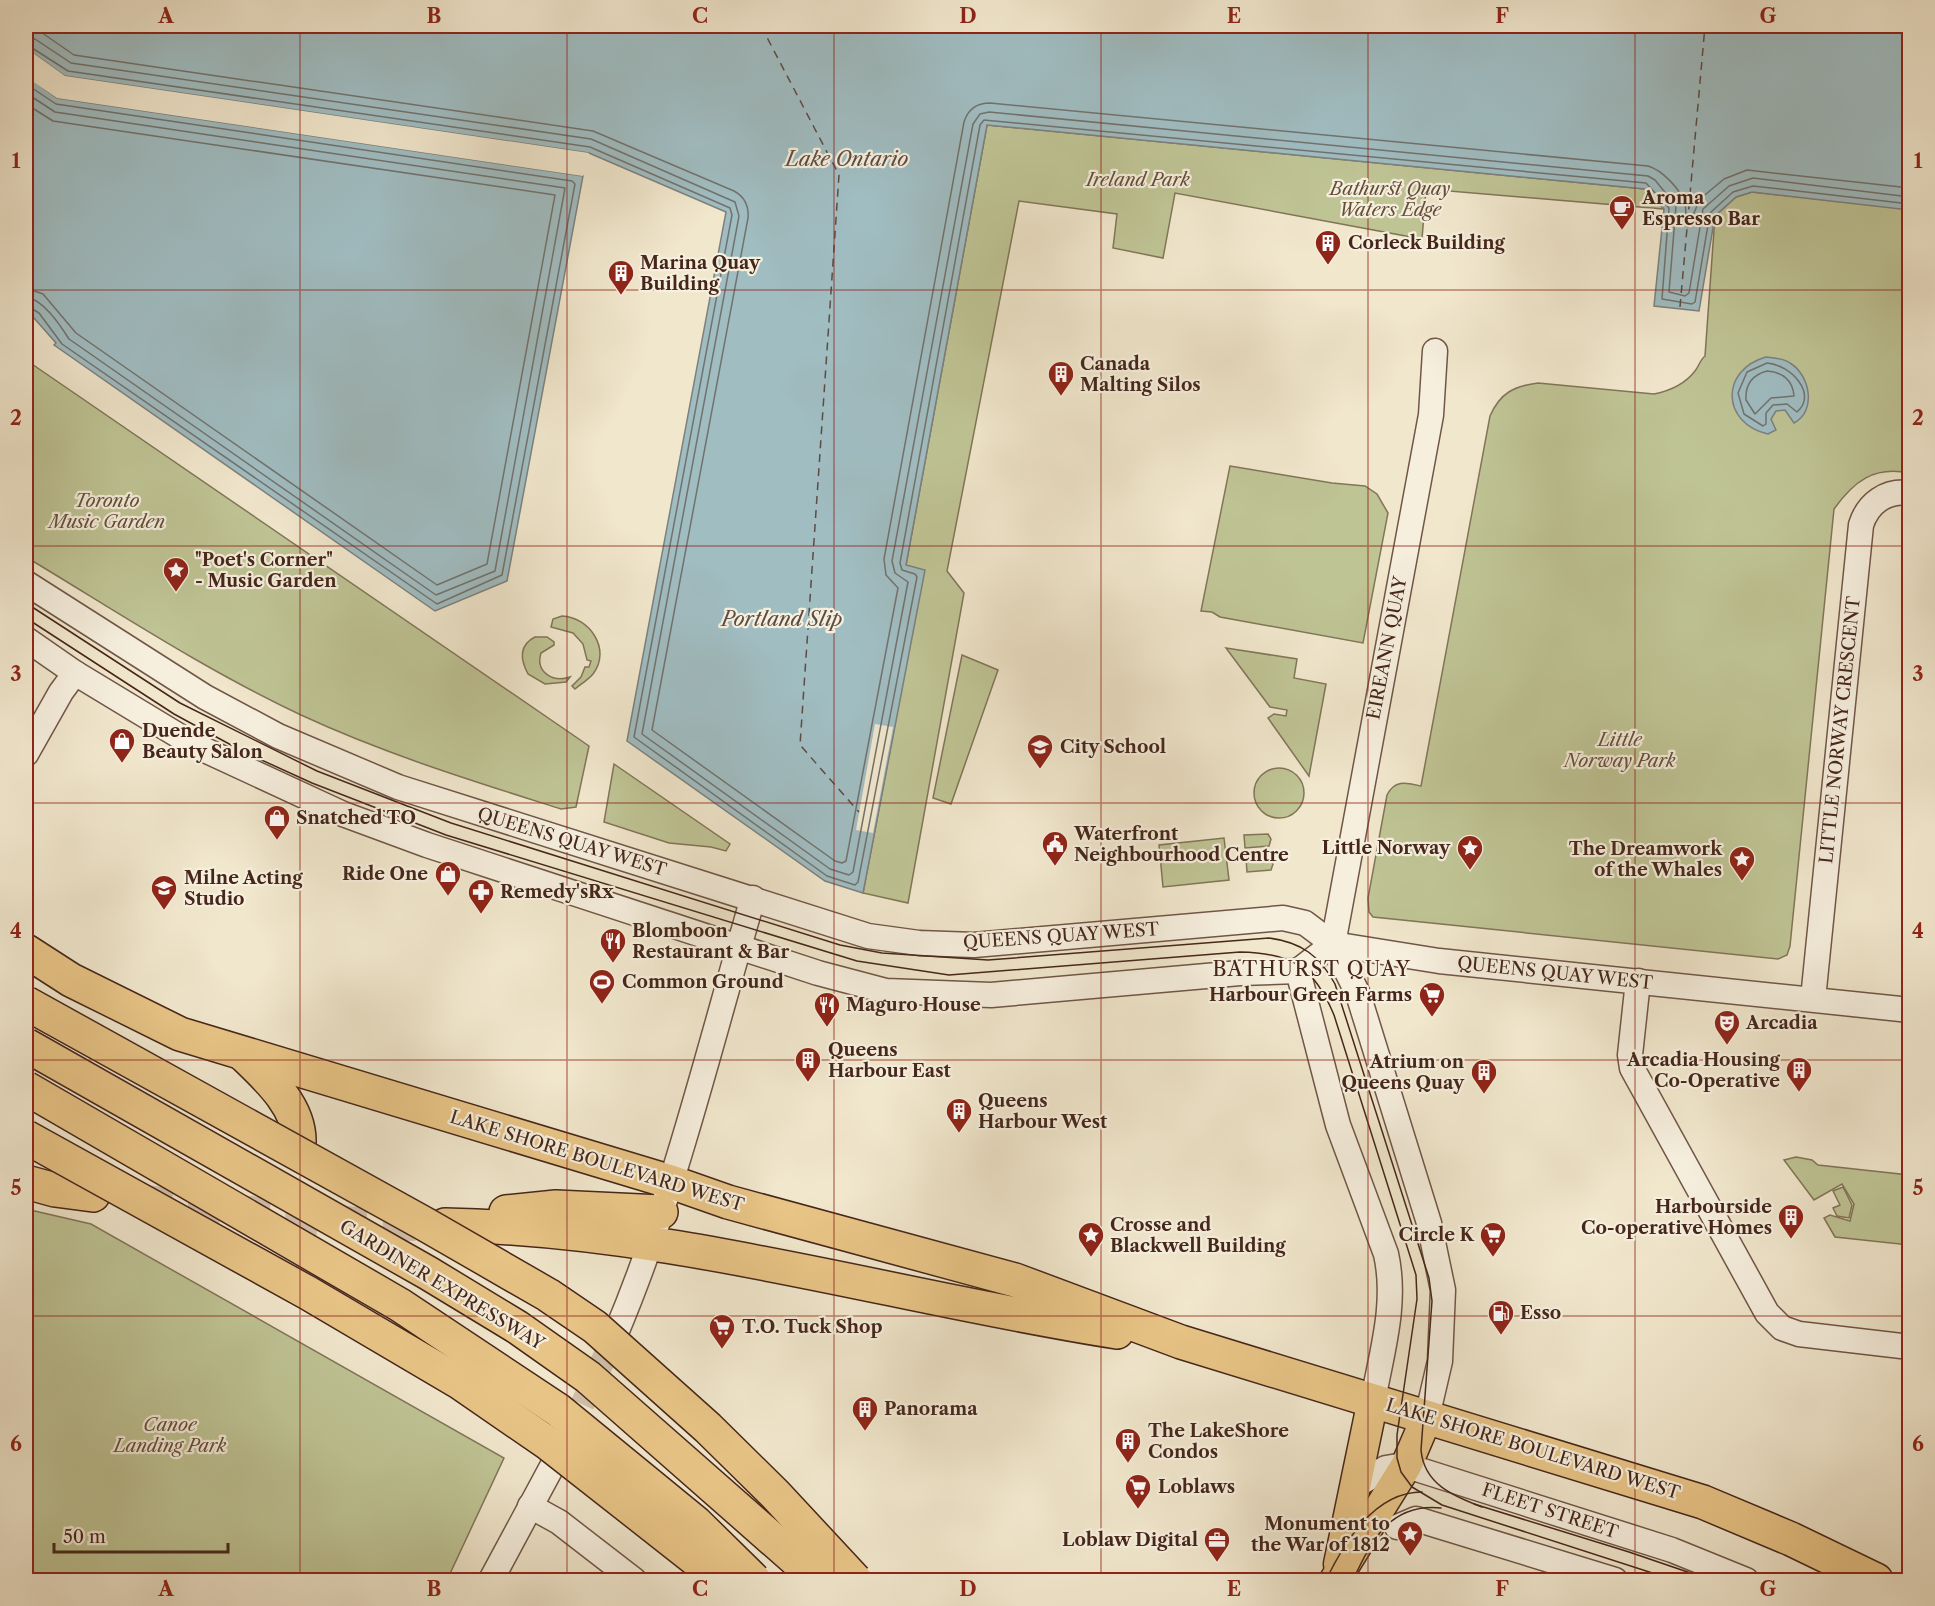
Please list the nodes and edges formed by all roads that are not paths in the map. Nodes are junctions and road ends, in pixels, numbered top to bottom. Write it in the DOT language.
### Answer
graph roads {
  1 [pos="1436,351"];
  2 [pos="1910,493"];
  3 [pos="26,583"];
  4 [pos="26,639"];
  5 [pos="75,673"];
  6 [pos="26,754"];
  7 [pos="753,898"];
  8 [pos="1333,944"];
  9 [pos="739,946"];
  10 [pos="26,951"];
  11 [pos="1298,971"];
  12 [pos="1638,981"];
  13 [pos="1813,999"];
  14 [pos="26,1003"];
  15 [pos="1910,1010"];
  16 [pos="26,1045"];
  17 [pos="242,1053"];
  18 [pos="26,1088"];
  19 [pos="26,1137"];
  20 [pos="299,1142"];
  21 [pos="26,1182"];
  22 [pos="93,1195"];
  23 [pos="666,1197"];
  24 [pos="650,1245"];
  25 [pos="615,1334"];
  26 [pos="1181,1342"];
  27 [pos="1910,1347"];
  28 [pos="1372,1400"];
  29 [pos="1426,1417"];
  30 [pos="555,1461"];
  31 [pos="1406,1466"];
  32 [pos="1355,1486"];
  33 [pos="530,1506"];
  34 [pos="1397,1527"];
  35 [pos="1336,1578"];
  36 [pos="491,1581"];
  37 [pos="634,1581"];
  38 [pos="722,1581"];
  39 [pos="754,1581"];
  40 [pos="819,1581"];
  41 [pos="855,1581"];
  42 [pos="1615,1581"];
  43 [pos="1746,1581"];
  44 [pos="1876,1581"];
  1 -- 8 [label="street, EIREANN QUAY"];
  2 -- 13 [label="street, LITTLE NORWAY CRESCENT"];
  3 -- 7 [label="street, QUEENS QUAY WEST"];
  4 -- 5 [label="street"];
  5 -- 6 [label="street"];
  5 -- 9 [label="street"];
  7 -- 8 [label="street, QUEENS QUAY WEST"];
  7 -- 9 [label="street"];
  8 -- 11 [label="street"];
  8 -- 12 [label="street, QUEENS QUAY WEST"];
  8 -- 29 [label="street"];
  9 -- 11 [label="street"];
  9 -- 23 [label="street"];
  10 -- 17 [label="highway, LAKE SHORE BOULEVARD WEST"];
  11 -- 28 [label="street"];
  12 -- 13 [label="street, QUEENS QUAY WEST"];
  12 -- 27 [label="street"];
  13 -- 15 [label="street, QUEENS QUAY WEST"];
  14 -- 41 [label="highway, bridge"];
  16 -- 40 [label="highway, GARDINER EXPRESSWAY, bridge"];
  17 -- 20 [label="highway"];
  17 -- 23 [label="highway, LAKE SHORE BOULEVARD WEST"];
  18 -- 39 [label="highway, bridge"];
  19 -- 38 [label="highway, bridge"];
  21 -- 22 [label="highway"];
  23 -- 24 [label="street"];
  23 -- 24 [label="highway, LAKE SHORE BOULEVARD WEST"];
  23 -- 26 [label="highway, LAKE SHORE BOULEVARD WEST"];
  24 -- 25 [label="street"];
  24 -- 26 [label="highway, LAKE SHORE BOULEVARD WEST"];
  26 -- 28 [label="highway, LAKE SHORE BOULEVARD WEST"];
  28 -- 29 [label="highway, LAKE SHORE BOULEVARD WEST"];
  28 -- 32 [label="main road"];
  29 -- 31 [label="main road"];
  29 -- 44 [label="highway, LAKE SHORE BOULEVARD WEST"];
  30 -- 33 [label="street"];
  31 -- 32 [label="street"];
  31 -- 35 [label="main road"];
  31 -- 43 [label="street, FLEET STREET"];
  32 -- 35 [label="main road"];
  33 -- 36 [label="street"];
  33 -- 37 [label="street"];
  34 -- 42 [label="street"];
}
